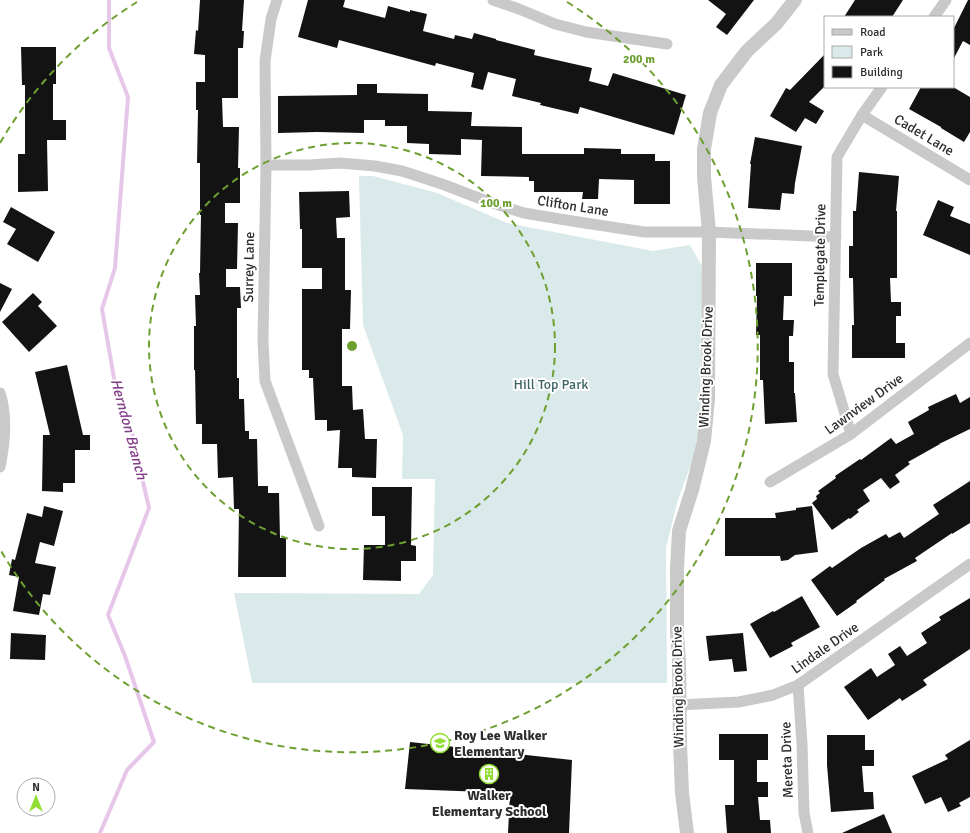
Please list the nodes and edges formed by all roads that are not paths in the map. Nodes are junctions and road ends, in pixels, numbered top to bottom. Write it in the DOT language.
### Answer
graph roads {
  1 [pos="277,0"];
  2 [pos="493,0"];
  3 [pos="795,0"];
  4 [pos="946,0"];
  5 [pos="935,16"];
  6 [pos="667,44"];
  7 [pos="881,88"];
  8 [pos="862,115"];
  9 [pos="266,165"];
  10 [pos="970,180"];
  11 [pos="709,232"];
  12 [pos="836,237"];
  13 [pos="970,344"];
  14 [pos="0,393"];
  15 [pos="851,434"];
  16 [pos="0,467"];
  17 [pos="770,482"];
  18 [pos="320,526"];
  19 [pos="970,564"];
  20 [pos="798,686"];
  21 [pos="678,705"];
  22 [pos="687,833"];
  23 [pos="808,833"];
  1 -- 9 [label="street, Surrey Lane"];
  2 -- 6 [label="street"];
  3 -- 11 [label="street, Winding Brook Drive"];
  4 -- 5 [label="street"];
  7 -- 8 [label="street, Templegate Drive"];
  8 -- 10 [label="street, Cadet Lane"];
  8 -- 12 [label="street, Templegate Drive"];
  9 -- 11 [label="street, Clifton Lane"];
  9 -- 18 [label="street, Surrey Lane"];
  11 -- 12 [label="street, Clifton Lane"];
  11 -- 21 [label="street, Winding Brook Drive"];
  12 -- 15 [label="street, Templegate Drive"];
  13 -- 15 [label="street, Lawnview Drive"];
  14 -- 16 [label="street"];
  15 -- 17 [label="street, Lawnview Drive"];
  19 -- 20 [label="street, Lindale Drive"];
  20 -- 21 [label="street, Lindale Drive"];
  20 -- 23 [label="street, Mereta Drive"];
  21 -- 22 [label="street, Winding Brook Drive"];
}
